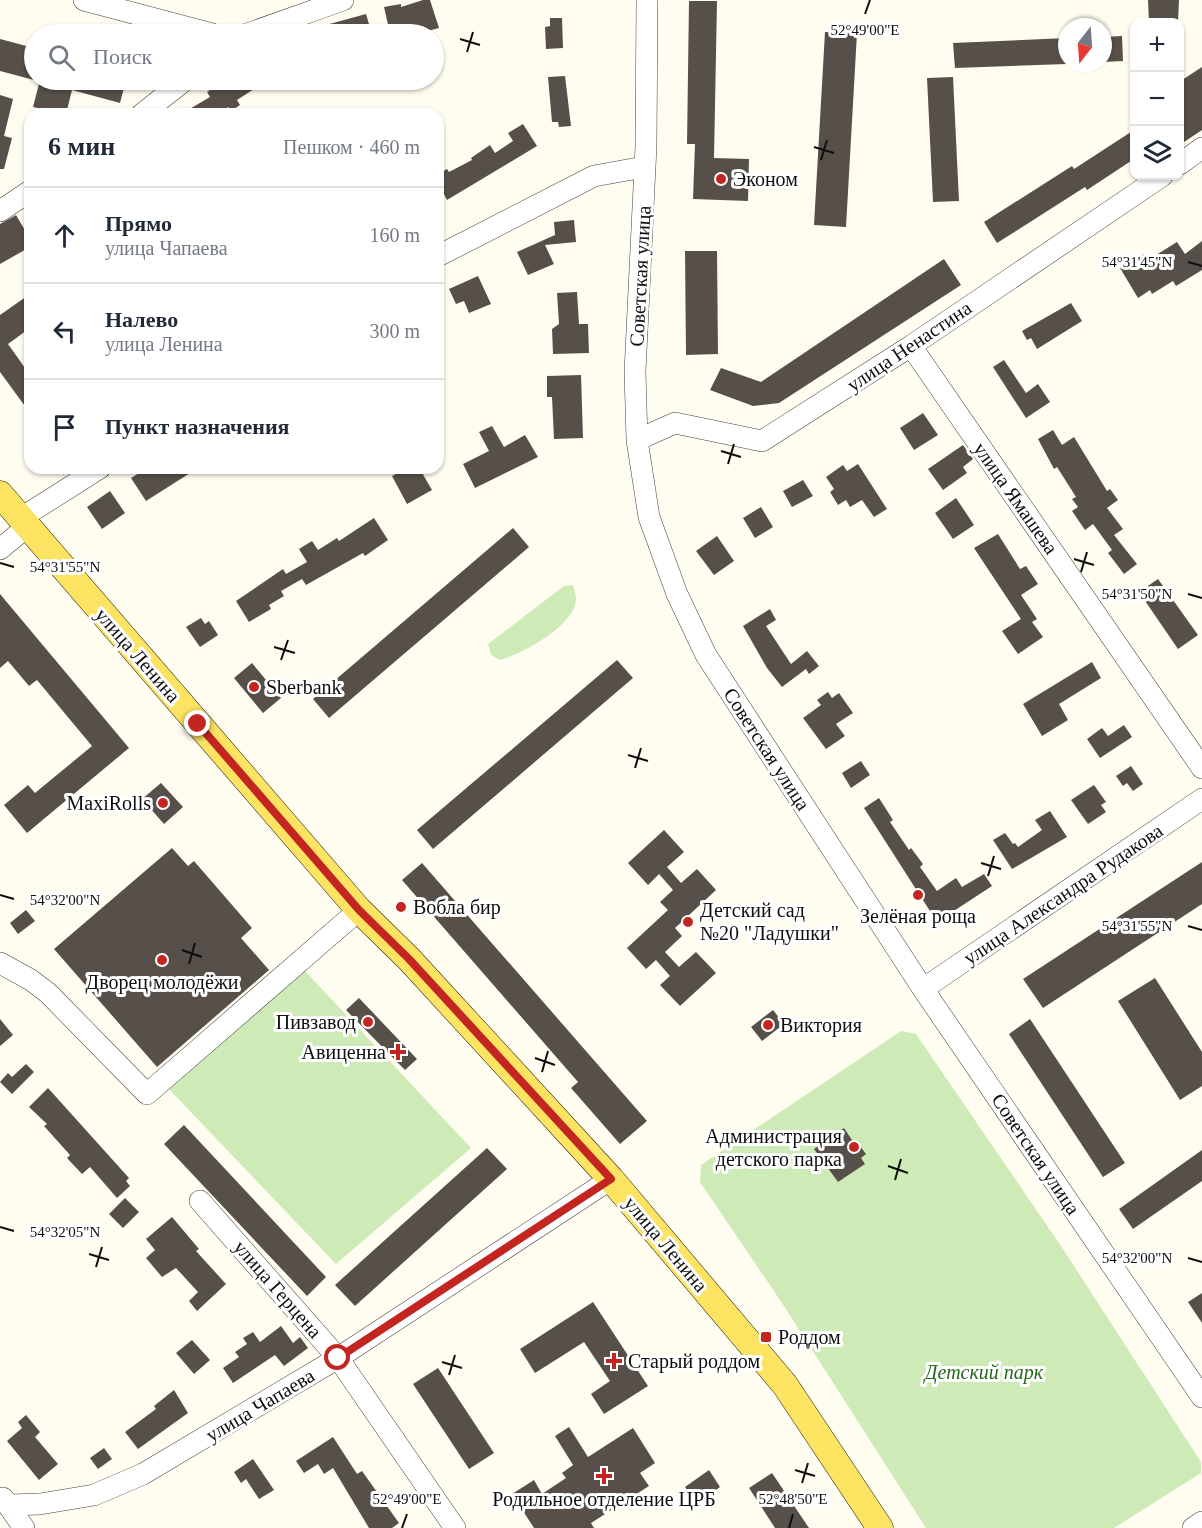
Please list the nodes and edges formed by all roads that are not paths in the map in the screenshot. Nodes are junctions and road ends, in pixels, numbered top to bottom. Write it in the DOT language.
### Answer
graph roads {
  1 [pos="84,0"];
  2 [pos="343,0"];
  3 [pos="647,0"];
  4 [pos="174,24"];
  5 [pos="275,24"];
  6 [pos="172,90"];
  7 [pos="150,108"];
  8 [pos="1202,148"];
  9 [pos="1184,161"];
  10 [pos="644,167"];
  11 [pos="1156,180"];
  12 [pos="24,195"];
  13 [pos="0,211"];
  14 [pos="444,253"];
  15 [pos="911,346"];
  16 [pos="637,440"];
  17 [pos="92,474"];
  18 [pos="0,494"];
  19 [pos="24,522"];
  20 [pos="0,549"];
  21 [pos="1202,768"];
  22 [pos="1202,799"];
  23 [pos="359,910"];
  24 [pos="0,963"];
  25 [pos="923,989"];
  26 [pos="611,1179"];
  27 [pos="200,1201"];
  28 [pos="338,1358"];
  29 [pos="1202,1397"];
  30 [pos="5,1500"];
  31 [pos="1202,1522"];
  32 [pos="24,1528"];
  33 [pos="454,1528"];
  34 [pos="880,1528"];
  35 [pos="1193,1528"];
  1 -- 4 [label="street"];
  2 -- 5 [label="street"];
  3 -- 10 [label="street, Советская улица"];
  6 -- 7 [label="street"];
  8 -- 9 [label="street"];
  10 -- 14 [label="street"];
  10 -- 16 [label="street, Советская улица"];
  11 -- 15 [label="street, улица Ненастина"];
  12 -- 13 [label="street"];
  15 -- 16 [label="street, улица Ненастина"];
  15 -- 21 [label="street, улица Ямашева"];
  16 -- 25 [label="street, Советская улица"];
  17 -- 19 [label="street"];
  18 -- 19 [label="main road, улица Ленина"];
  19 -- 20 [label="street"];
  19 -- 23 [label="main road, улица Ленина"];
  22 -- 25 [label="street, улица Александра Рудакова"];
  23 -- 24 [label="street"];
  23 -- 26 [label="main road, улица Ленина"];
  25 -- 29 [label="street, Советская улица"];
  26 -- 28 [label="street, улица Чапаева"];
  26 -- 34 [label="main road, улица Ленина"];
  27 -- 28 [label="street, улица Герцена"];
  28 -- 30 [label="street, улица Чапаева"];
  28 -- 33 [label="street, улица Герцена"];
  30 -- 32 [label="street"];
  31 -- 35 [label="street"];
}
